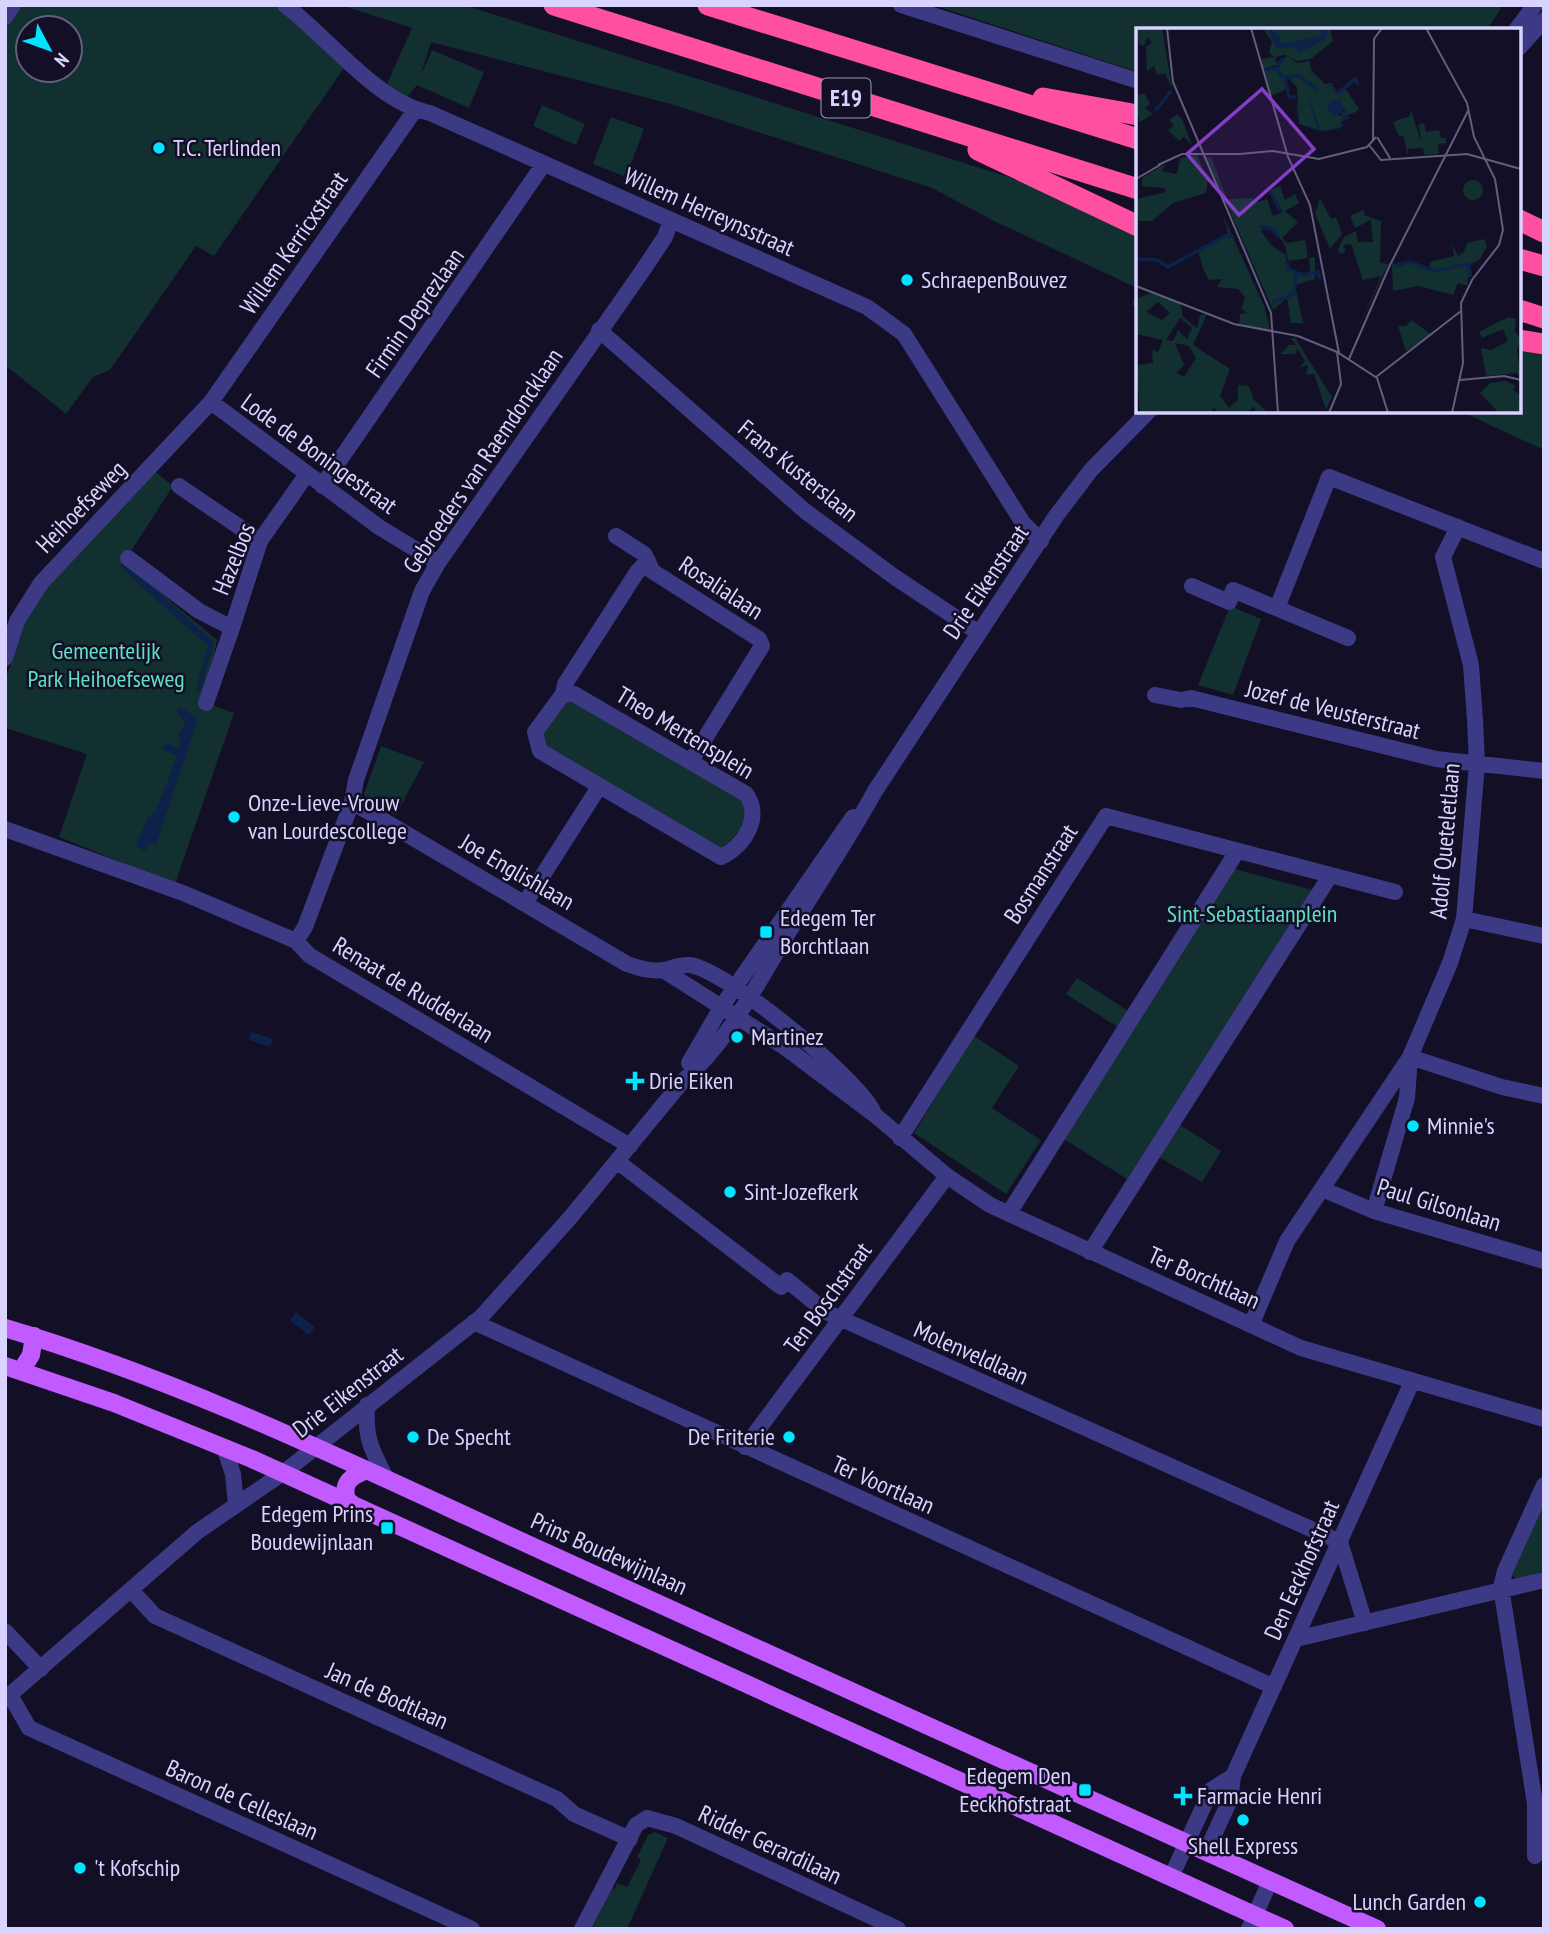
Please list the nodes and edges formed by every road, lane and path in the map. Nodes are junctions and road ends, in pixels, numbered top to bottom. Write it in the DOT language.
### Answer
graph roads {
  1 [pos="13,5"];
  2 [pos="285,5"];
  3 [pos="554,5"];
  4 [pos="708,5"];
  5 [pos="901,5"];
  6 [pos="1535,5"];
  7 [pos="5,17"];
  8 [pos="1541,24"];
  9 [pos="1518,28"];
  10 [pos="1521,46"];
  11 [pos="1136,80"];
  12 [pos="953,81"];
  13 [pos="415,110"];
  14 [pos="1136,115"];
  15 [pos="923,122"];
  16 [pos="1136,138"];
  17 [pos="543,164"];
  18 [pos="1136,188"];
  19 [pos="671,220"];
  20 [pos="1521,221"];
  21 [pos="1136,225"];
  22 [pos="1544,232"];
  23 [pos="1521,260"];
  24 [pos="1544,266"];
  25 [pos="1521,311"];
  26 [pos="1544,318"];
  27 [pos="599,330"];
  28 [pos="1521,340"];
  29 [pos="1544,344"];
  30 [pos="211,402"];
  31 [pos="1147,413"];
  32 [pos="307,474"];
  33 [pos="179,486"];
  34 [pos="322,486"];
  35 [pos="1458,527"];
  36 [pos="616,536"];
  37 [pos="260,541"];
  38 [pos="1041,541"];
  39 [pos="128,558"];
  40 [pos="648,561"];
  41 [pos="1544,561"];
  42 [pos="438,562"];
  43 [pos="1192,586"];
  44 [pos="1278,608"];
  45 [pos="232,628"];
  46 [pos="979,633"];
  47 [pos="1348,638"];
  48 [pos="5,658"];
  49 [pos="563,694"];
  50 [pos="1155,695"];
  51 [pos="206,703"];
  52 [pos="691,761"];
  53 [pos="1477,764"];
  54 [pos="1544,771"];
  55 [pos="599,787"];
  56 [pos="875,791"];
  57 [pos="352,803"];
  58 [pos="5,829"];
  59 [pos="1236,853"];
  60 [pos="1330,876"];
  61 [pos="1395,892"];
  62 [pos="525,903"];
  63 [pos="1464,919"];
  64 [pos="1544,936"];
  65 [pos="296,941"];
  66 [pos="663,970"];
  67 [pos="734,988"];
  68 [pos="750,997"];
  69 [pos="722,1006"];
  70 [pos="737,1015"];
  71 [pos="1410,1056"];
  72 [pos="682,1082"];
  73 [pos="1544,1096"];
  74 [pos="875,1115"];
  75 [pos="900,1138"];
  76 [pos="630,1146"];
  77 [pos="618,1162"];
  78 [pos="947,1176"];
  79 [pos="1322,1189"];
  80 [pos="1374,1211"];
  81 [pos="1009,1213"];
  82 [pos="1090,1252"];
  83 [pos="1544,1261"];
  84 [pos="840,1319"];
  85 [pos="474,1322"];
  86 [pos="1252,1324"];
  87 [pos="5,1328"];
  88 [pos="34,1336"];
  89 [pos="13,1368"];
  90 [pos="1412,1382"];
  91 [pos="367,1405"];
  92 [pos="1544,1419"];
  93 [pos="224,1447"];
  94 [pos="745,1447"];
  95 [pos="314,1448"];
  96 [pos="367,1470"];
  97 [pos="283,1473"];
  98 [pos="386,1478"];
  99 [pos="1544,1485"];
  100 [pos="352,1504"];
  101 [pos="236,1505"];
  102 [pos="1340,1542"];
  103 [pos="1544,1580"];
  104 [pos="1501,1587"];
  105 [pos="131,1590"];
  106 [pos="1366,1623"];
  107 [pos="5,1631"];
  108 [pos="1296,1639"];
  109 [pos="41,1669"];
  110 [pos="1274,1687"];
  111 [pos="8,1697"];
  112 [pos="1233,1776"];
  113 [pos="1539,1804"];
  114 [pos="630,1839"];
  115 [pos="1188,1839"];
  116 [pos="1206,1852"];
  117 [pos="1535,1856"];
  118 [pos="1172,1875"];
  119 [pos="1270,1881"];
  120 [pos="1252,1922"];
  121 [pos="472,1929"];
  122 [pos="582,1929"];
  123 [pos="898,1929"];
  124 [pos="1284,1929"];
  125 [pos="1377,1929"];
  1 -- 7 [label="street"];
  2 -- 13 [label="street, Willem Herreynsstraat"];
  3 -- 15 [label="highway, E19"];
  4 -- 12 [label="highway, E19"];
  5 -- 11 [label="street"];
  6 -- 9 [label="street"];
  8 -- 10 [label="street"];
  12 -- 14 [label="highway"];
  12 -- 16 [label="highway, E19"];
  13 -- 17 [label="street, Willem Herreynsstraat"];
  13 -- 30 [label="street, Willem Kerricxstraat"];
  15 -- 18 [label="highway, E19"];
  15 -- 21 [label="highway"];
  17 -- 19 [label="street, Willem Herreynsstraat"];
  17 -- 34 [label="street, Firmin Deprezlaan"];
  19 -- 27 [label="street, Gebroeders van Raemdoncklaan"];
  19 -- 38 [label="street, Willem Herreynsstraat"];
  20 -- 22 [label="highway"];
  23 -- 24 [label="highway"];
  25 -- 26 [label="highway"];
  27 -- 42 [label="street, Gebroeders van Raemdoncklaan"];
  27 -- 46 [label="street, Frans Kusterslaan"];
  28 -- 29 [label="highway"];
  30 -- 32 [label="street, Lode de Boningestraat"];
  30 -- 48 [label="street, Heihoefseweg"];
  31 -- 38 [label="street, Drie Eikenstraat"];
  32 -- 34 [label="street, Lode de Boningestraat"];
  32 -- 37 [label="street, Hazelbos"];
  33 -- 37 [label="street"];
  34 -- 42 [label="street, Lode de Boningestraat"];
  35 -- 41 [label="street"];
  35 -- 44 [label="street"];
  35 -- 53 [label="street, Adolf Queteletlaan"];
  36 -- 40 [label="street, Rosalialaan"];
  37 -- 45 [label="street, Hazelbos"];
  38 -- 46 [label="street, Drie Eikenstraat"];
  39 -- 45 [label="street, Hazelbos"];
  40 -- 49 [label="street, Rosalialaan"];
  40 -- 52 [label="street, Rosalialaan"];
  42 -- 57 [label="street, Gebroeders van Raemdoncklaan"];
  43 -- 44 [label="street"];
  44 -- 47 [label="street"];
  45 -- 51 [label="street, Hazelbos"];
  46 -- 56 [label="street, Drie Eikenstraat"];
  49 -- 52 [label="street, Theo Mertensplein"];
  49 -- 55 [label="street, Theo Mertensplein"];
  50 -- 53 [label="street, Jozef de Veusterstraat"];
  52 -- 55 [label="street, Theo Mertensplein"];
  53 -- 54 [label="street, Jozef de Veusterstraat"];
  53 -- 63 [label="street, Adolf Queteletlaan"];
  55 -- 62 [label="street"];
  56 -- 67 [label="street, Drie Eikenstraat"];
  56 -- 68 [label="street, Drie Eikenstraat"];
  57 -- 62 [label="street, Joe Englishlaan"];
  57 -- 65 [label="street, Gebroeders van Raemdoncklaan"];
  58 -- 65 [label="street, Renaat de Rudderlaan"];
  59 -- 60 [label="street, Bosmanstraat"];
  59 -- 75 [label="street, Bosmanstraat"];
  59 -- 81 [label="street"];
  60 -- 61 [label="street, Bosmanstraat"];
  60 -- 82 [label="street"];
  62 -- 66 [label="street, Joe Englishlaan"];
  63 -- 64 [label="street"];
  63 -- 71 [label="street, Adolf Queteletlaan"];
  65 -- 76 [label="street, Renaat de Rudderlaan"];
  66 -- 67 [label="street, Joe Englishlaan"];
  66 -- 69 [label="street, Joe Englishlaan"];
  67 -- 68 [label="street, Joe Englishlaan"];
  67 -- 69 [label="street, Drie Eikenstraat"];
  68 -- 70 [label="street, Drie Eikenstraat"];
  68 -- 74 [label="street, Ter Borchtlaan"];
  69 -- 70 [label="street, Joe Englishlaan"];
  69 -- 72 [label="street, Drie Eikenstraat"];
  70 -- 72 [label="street, Drie Eikenstraat"];
  70 -- 74 [label="street, Ter Borchtlaan"];
  71 -- 73 [label="street"];
  71 -- 79 [label="street, Adolf Queteletlaan"];
  71 -- 80 [label="street"];
  72 -- 76 [label="street, Drie Eikenstraat"];
  74 -- 75 [label="street, Ter Borchtlaan"];
  75 -- 78 [label="street, Ter Borchtlaan"];
  76 -- 77 [label="street, Drie Eikenstraat"];
  77 -- 84 [label="street, Molenveldlaan"];
  77 -- 85 [label="street, Drie Eikenstraat"];
  78 -- 81 [label="street, Ter Borchtlaan"];
  78 -- 84 [label="street, Ten Boschstraat"];
  79 -- 80 [label="street, Paul Gilsonlaan"];
  79 -- 86 [label="street, Adolf Queteletlaan"];
  80 -- 83 [label="street, Paul Gilsonlaan"];
  81 -- 82 [label="street, Ter Borchtlaan"];
  82 -- 86 [label="street, Ter Borchtlaan"];
  84 -- 94 [label="street, Ten Boschstraat"];
  84 -- 102 [label="street, Molenveldlaan"];
  85 -- 91 [label="street, Drie Eikenstraat"];
  85 -- 94 [label="street, Ter Voortlaan"];
  86 -- 90 [label="street, Ter Borchtlaan"];
  87 -- 88 [label="main road, Prins Boudewijnlaan"];
  88 -- 89 [label="main road"];
  88 -- 95 [label="main road, Prins Boudewijnlaan"];
  89 -- 93 [label="main road"];
  90 -- 92 [label="street, Ter Borchtlaan"];
  90 -- 102 [label="street, Den Eeckhofstraat"];
  91 -- 95 [label="street, Drie Eikenstraat"];
  91 -- 98 [label="street"];
  93 -- 97 [label="main road"];
  93 -- 101 [label="street"];
  94 -- 110 [label="street, Ter Voortlaan"];
  95 -- 96 [label="main road, Prins Boudewijnlaan"];
  95 -- 97 [label="street, Drie Eikenstraat"];
  96 -- 98 [label="main road, Prins Boudewijnlaan"];
  96 -- 100 [label="main road"];
  97 -- 100 [label="main road"];
  97 -- 101 [label="street, Drie Eikenstraat"];
  98 -- 115 [label="main road, Prins Boudewijnlaan"];
  99 -- 104 [label="street"];
  100 -- 118 [label="main road"];
  101 -- 105 [label="street, Drie Eikenstraat"];
  102 -- 106 [label="street"];
  102 -- 108 [label="street, Den Eeckhofstraat"];
  103 -- 104 [label="street"];
  104 -- 106 [label="street"];
  104 -- 113 [label="street"];
  105 -- 109 [label="street, Drie Eikenstraat"];
  105 -- 114 [label="street, Jan de Bodtlaan"];
  106 -- 108 [label="street"];
  107 -- 109 [label="street"];
  108 -- 110 [label="street, Den Eeckhofstraat"];
  109 -- 111 [label="street, Drie Eikenstraat"];
  110 -- 112 [label="street, Den Eeckhofstraat"];
  111 -- 121 [label="street, Baron de Celleslaan"];
  112 -- 115 [label="street, Den Eeckhofstraat"];
  112 -- 116 [label="street, Den Eeckhofstraat"];
  113 -- 117 [label="street"];
  114 -- 122 [label="street"];
  114 -- 123 [label="street, Ridder Gerardilaan"];
  115 -- 116 [label="main road, Prins Boudewijnlaan"];
  115 -- 118 [label="street"];
  116 -- 119 [label="main road, Prins Boudewijnlaan"];
  118 -- 120 [label="main road"];
  119 -- 120 [label="street"];
  119 -- 125 [label="main road, Prins Boudewijnlaan"];
  120 -- 124 [label="main road"];
}
